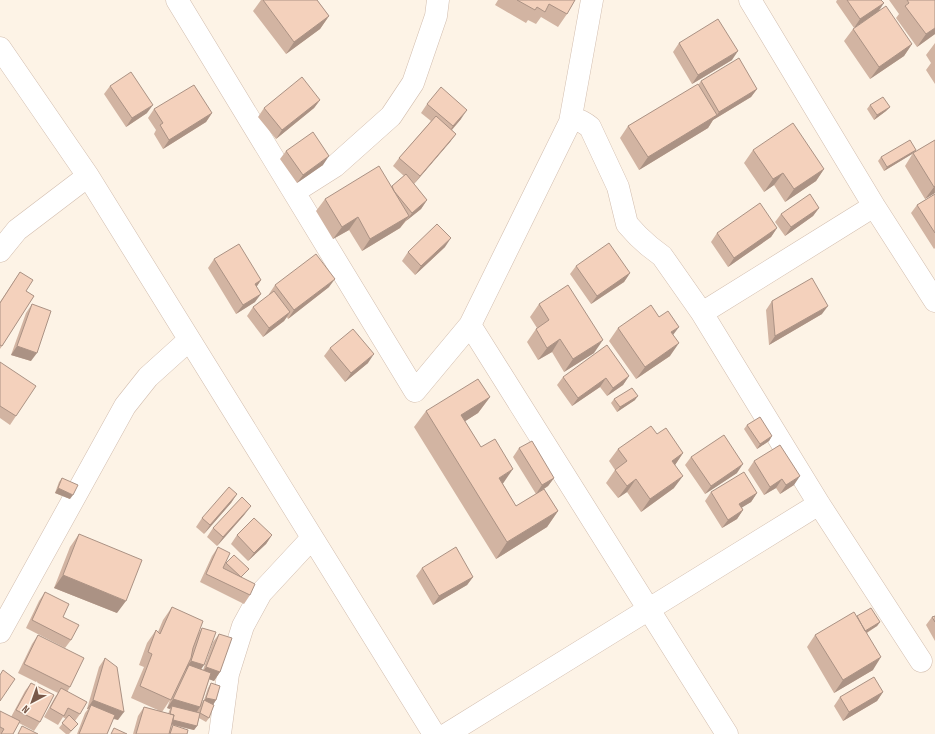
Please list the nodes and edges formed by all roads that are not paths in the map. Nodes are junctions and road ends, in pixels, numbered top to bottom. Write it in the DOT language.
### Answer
graph roads {
  1 [pos="177,0"];
  2 [pos="438,0"];
  3 [pos="592,0"];
  4 [pos="750,0"];
  5 [pos="0,48"];
  6 [pos="570,122"];
  7 [pos="88,176"];
  8 [pos="294,192"];
  9 [pos="874,206"];
  10 [pos="0,251"];
  11 [pos="935,301"];
  12 [pos="702,313"];
  13 [pos="470,325"];
  14 [pos="189,340"];
  15 [pos="819,504"];
  16 [pos="312,538"];
  17 [pos="648,610"];
  18 [pos="0,632"];
  19 [pos="921,661"];
  20 [pos="220,734"];
  21 [pos="434,734"];
  22 [pos="448,734"];
  23 [pos="727,734"];
  1 -- 8 [label="street"];
  2 -- 8 [label="street"];
  3 -- 6 [label="street"];
  4 -- 9 [label="street"];
  5 -- 7 [label="street"];
  6 -- 12 [label="street"];
  6 -- 13 [label="street"];
  7 -- 10 [label="street"];
  7 -- 14 [label="street"];
  8 -- 13 [label="street"];
  9 -- 11 [label="street"];
  9 -- 12 [label="street"];
  12 -- 15 [label="street"];
  13 -- 17 [label="street"];
  14 -- 16 [label="street"];
  14 -- 18 [label="street"];
  15 -- 17 [label="street"];
  15 -- 19 [label="street"];
  16 -- 20 [label="street"];
  16 -- 21 [label="street"];
  17 -- 22 [label="street"];
  17 -- 23 [label="street"];
}
